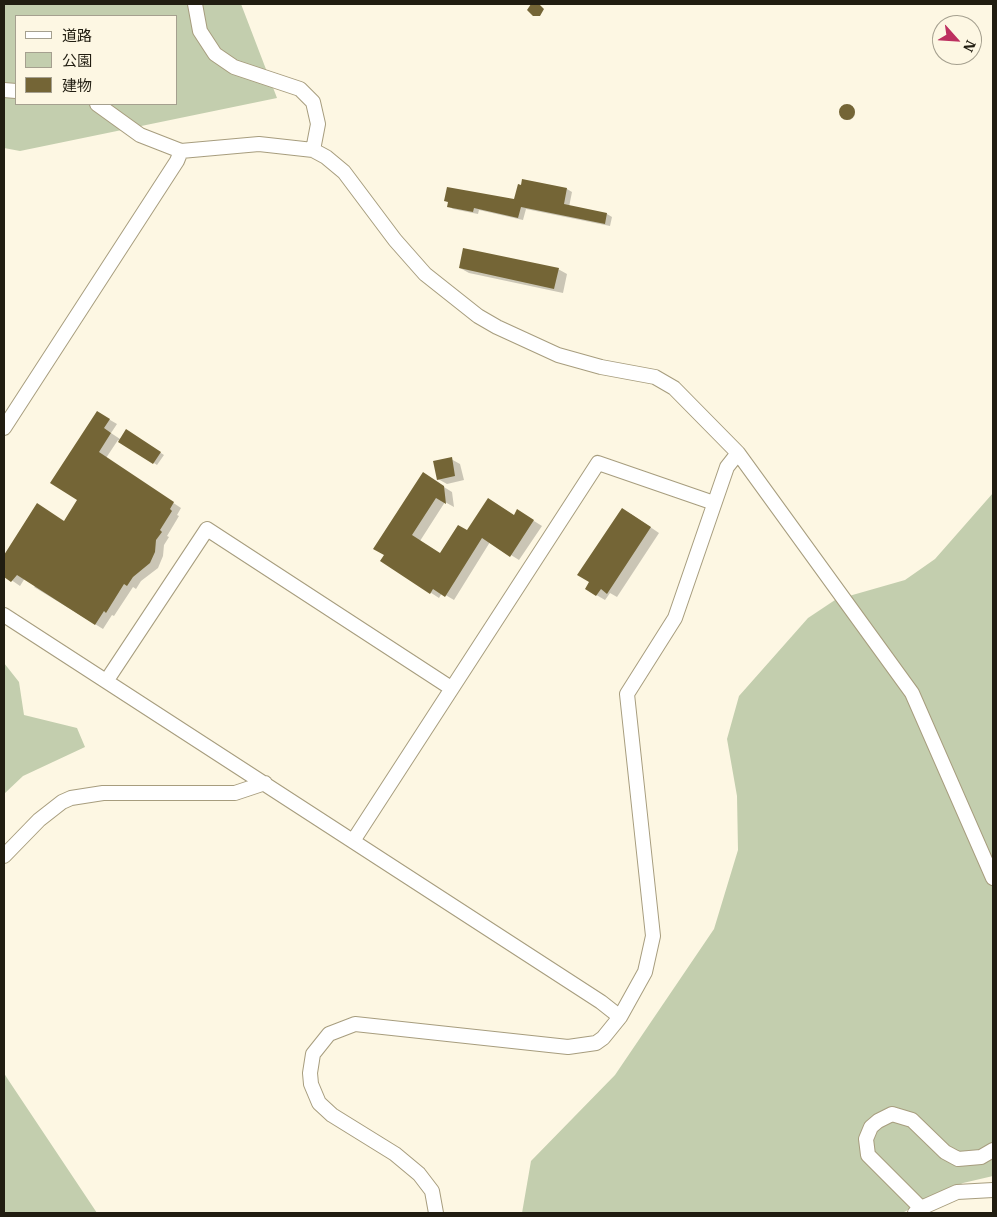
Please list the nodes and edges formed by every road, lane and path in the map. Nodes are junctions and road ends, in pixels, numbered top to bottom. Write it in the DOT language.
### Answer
graph roads {
  1 [pos="195,4"];
  2 [pos="98,105"];
  3 [pos="313,150"];
  4 [pos="181,151"];
  5 [pos="4,428"];
  6 [pos="738,453"];
  7 [pos="714,503"];
  8 [pos="4,615"];
  9 [pos="107,680"];
  10 [pos="451,688"];
  11 [pos="265,783"];
  12 [pos="352,841"];
  13 [pos="4,856"];
  14 [pos="993,878"];
  15 [pos="620,1017"];
  16 [pos="993,1150"];
  17 [pos="993,1190"];
  18 [pos="918,1210"];
  19 [pos="436,1213"];
  1 -- 3 [label="street"];
  2 -- 4 [label="street"];
  3 -- 4 [label="street"];
  3 -- 6 [label="street"];
  4 -- 5 [label="street"];
  6 -- 7 [label="street"];
  6 -- 14 [label="street"];
  7 -- 10 [label="street"];
  7 -- 15 [label="street"];
  8 -- 9 [label="street"];
  9 -- 10 [label="street"];
  9 -- 11 [label="street"];
  10 -- 12 [label="street"];
  11 -- 12 [label="street"];
  11 -- 13 [label="street"];
  12 -- 15 [label="street"];
  15 -- 19 [label="street"];
  16 -- 18 [label="street"];
  17 -- 18 [label="street"];
}
